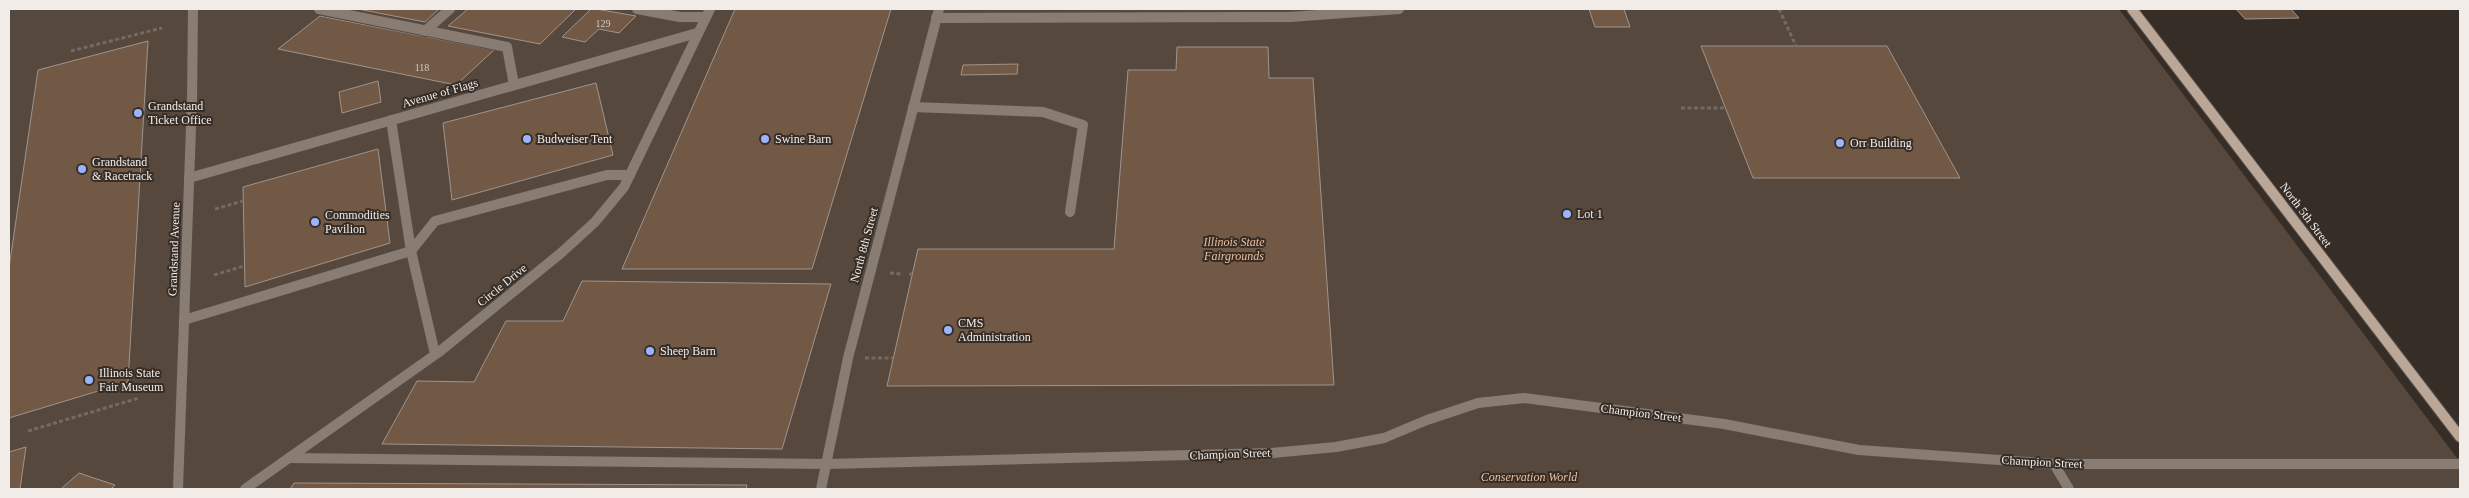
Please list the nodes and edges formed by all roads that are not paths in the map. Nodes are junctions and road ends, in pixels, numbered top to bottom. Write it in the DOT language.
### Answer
graph roads {
  1 [pos="318,9"];
  2 [pos="450,9"];
  3 [pos="637,9"];
  4 [pos="710,9"];
  5 [pos="1399,9"];
  6 [pos="2132,9"];
  7 [pos="196,10"];
  8 [pos="938,14"];
  9 [pos="706,17"];
  10 [pos="425,30"];
  11 [pos="697,33"];
  12 [pos="514,85"];
  13 [pos="914,107"];
  14 [pos="391,120"];
  15 [pos="630,175"];
  16 [pos="189,178"];
  17 [pos="1070,212"];
  18 [pos="411,251"];
  19 [pos="184,320"];
  20 [pos="435,354"];
  21 [pos="2460,437"];
  22 [pos="289,458"];
  23 [pos="827,464"];
  24 [pos="2054,464"];
  25 [pos="2460,464"];
  26 [pos="178,489"];
  27 [pos="246,489"];
  28 [pos="821,489"];
  29 [pos="2069,489"];
  1 -- 10 [label="street"];
  2 -- 10 [label="street"];
  3 -- 9 [label="street"];
  4 -- 9 [label="street, Circle Drive"];
  5 -- 8 [label="street"];
  6 -- 21 [label="main road, North 5th Street"];
  7 -- 16 [label="street, Grandstand Avenue"];
  8 -- 13 [label="street, North 8th Street"];
  9 -- 11 [label="street, Circle Drive"];
  10 -- 12 [label="street"];
  11 -- 12 [label="street, Avenue of Flags"];
  11 -- 15 [label="street, Circle Drive"];
  12 -- 14 [label="street, Avenue of Flags"];
  13 -- 17 [label="street"];
  13 -- 23 [label="street, North 8th Street"];
  14 -- 16 [label="street, Avenue of Flags"];
  14 -- 18 [label="street"];
  15 -- 18 [label="street"];
  15 -- 20 [label="street, Circle Drive"];
  16 -- 19 [label="street, Grandstand Avenue"];
  18 -- 19 [label="street"];
  18 -- 20 [label="street"];
  19 -- 26 [label="street, Grandstand Avenue"];
  20 -- 22 [label="street, Circle Drive"];
  22 -- 23 [label="street, Champion Street"];
  22 -- 27 [label="street, Circle Drive"];
  23 -- 24 [label="street, Champion Street"];
  23 -- 28 [label="street, North 8th Street"];
  24 -- 25 [label="street, Champion Street"];
  24 -- 29 [label="street"];
}
